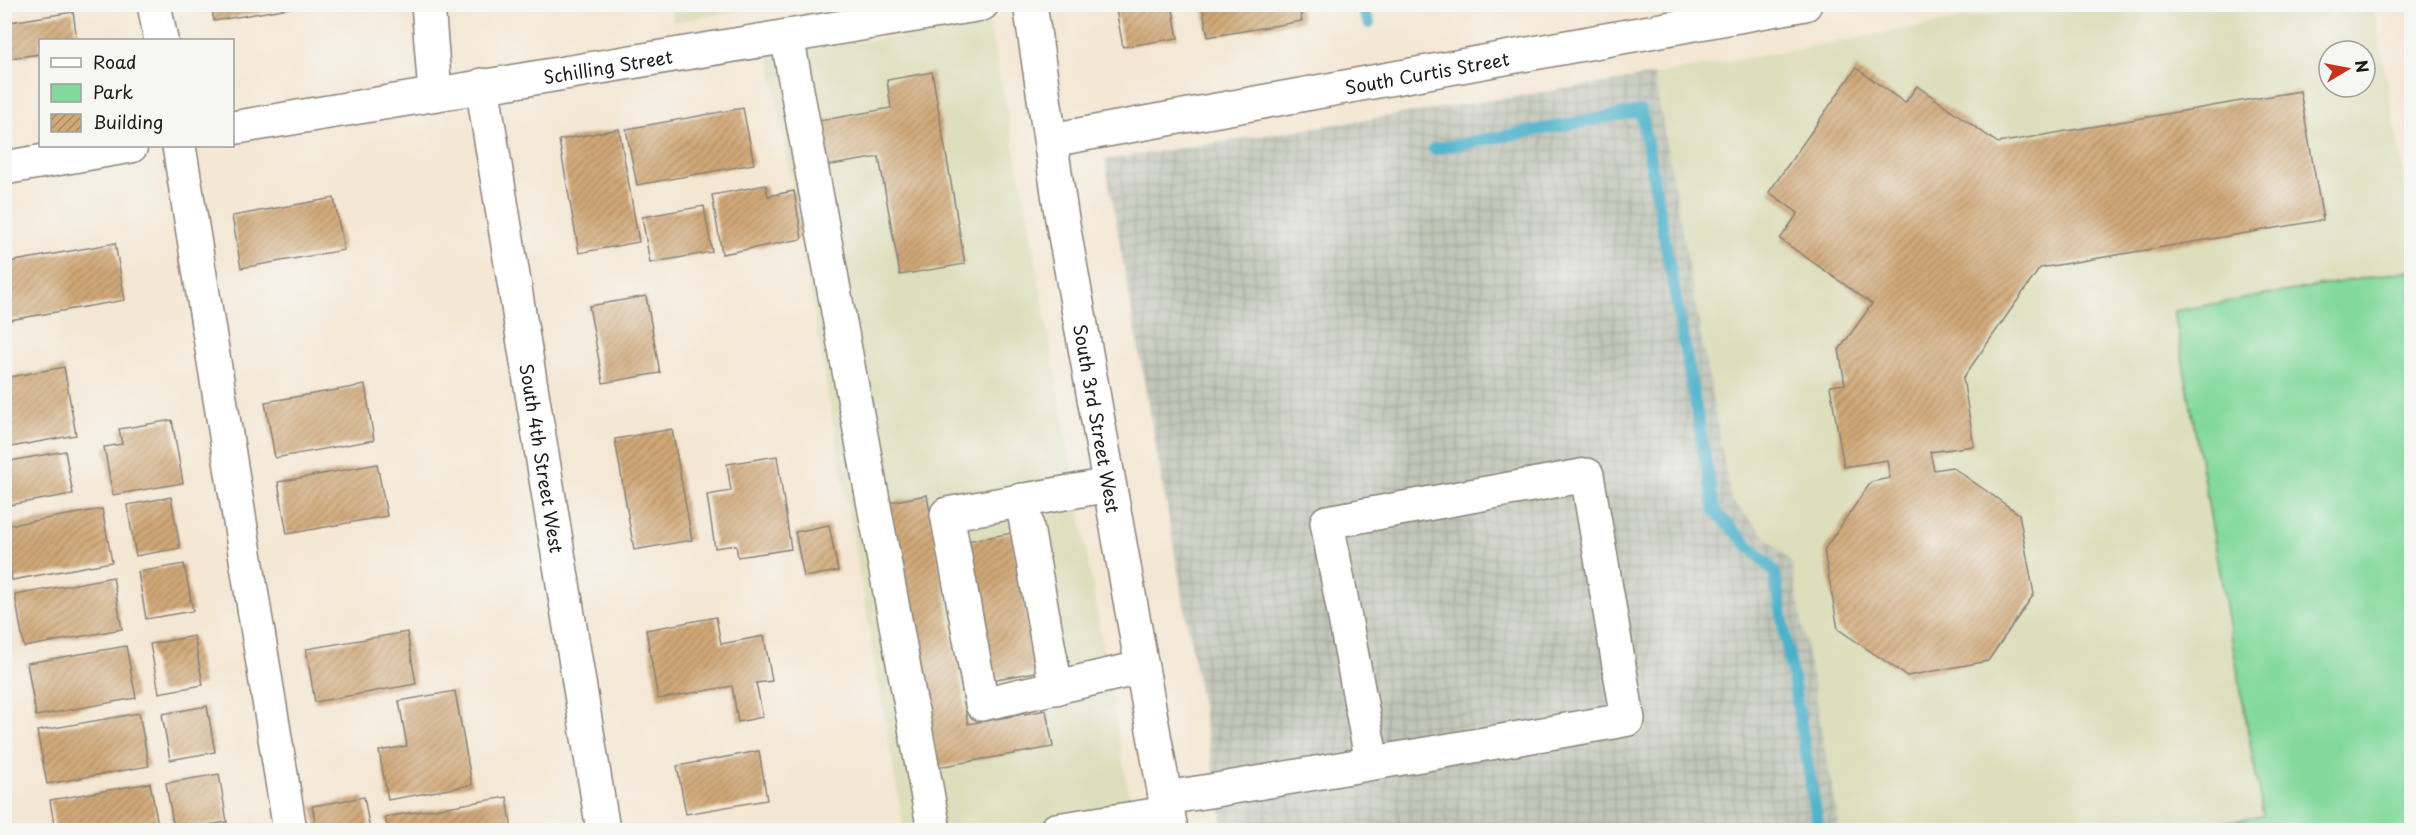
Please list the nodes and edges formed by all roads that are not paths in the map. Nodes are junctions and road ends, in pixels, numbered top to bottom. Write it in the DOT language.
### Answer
graph roads {
  1 [pos="154,4"];
  2 [pos="428,4"];
  3 [pos="982,4"];
  4 [pos="1030,4"];
  5 [pos="1805,4"];
  6 [pos="1665,17"];
  7 [pos="787,36"];
  8 [pos="161,39"];
  9 [pos="482,86"];
  10 [pos="435,93"];
  11 [pos="234,128"];
  12 [pos="1051,140"];
  13 [pos="125,147"];
  14 [pos="179,147"];
  15 [pos="4,168"];
  16 [pos="1109,485"];
  17 [pos="1022,500"];
  18 [pos="1140,668"];
  19 [pos="1056,688"];
  20 [pos="1372,763"];
  21 [pos="1168,814"];
  22 [pos="290,831"];
  23 [pos="603,831"];
  24 [pos="933,831"];
  25 [pos="1056,831"];
  1 -- 8 [label="street"];
  2 -- 10 [label="street"];
  3 -- 7 [label="street, Schilling Street"];
  4 -- 12 [label="street, South 3rd Street West"];
  5 -- 6 [label="street, South Curtis Street"];
  6 -- 12 [label="street, South Curtis Street"];
  7 -- 9 [label="street, Schilling Street"];
  7 -- 24 [label="street"];
  9 -- 10 [label="street, Schilling Street"];
  9 -- 23 [label="street, South 4th Street West"];
  10 -- 11 [label="street, Schilling Street"];
  12 -- 16 [label="street, South 3rd Street West"];
  13 -- 15 [label="street"];
  14 -- 22 [label="street"];
  16 -- 17 [label="street"];
  16 -- 18 [label="street, South 3rd Street West"];
  17 -- 19 [label="street"];
  17 -- 19 [label="street"];
  18 -- 19 [label="street"];
  18 -- 21 [label="street, South 3rd Street West"];
  20 -- 20 [label="street"];
  20 -- 21 [label="street"];
  21 -- 25 [label="street"];
}
